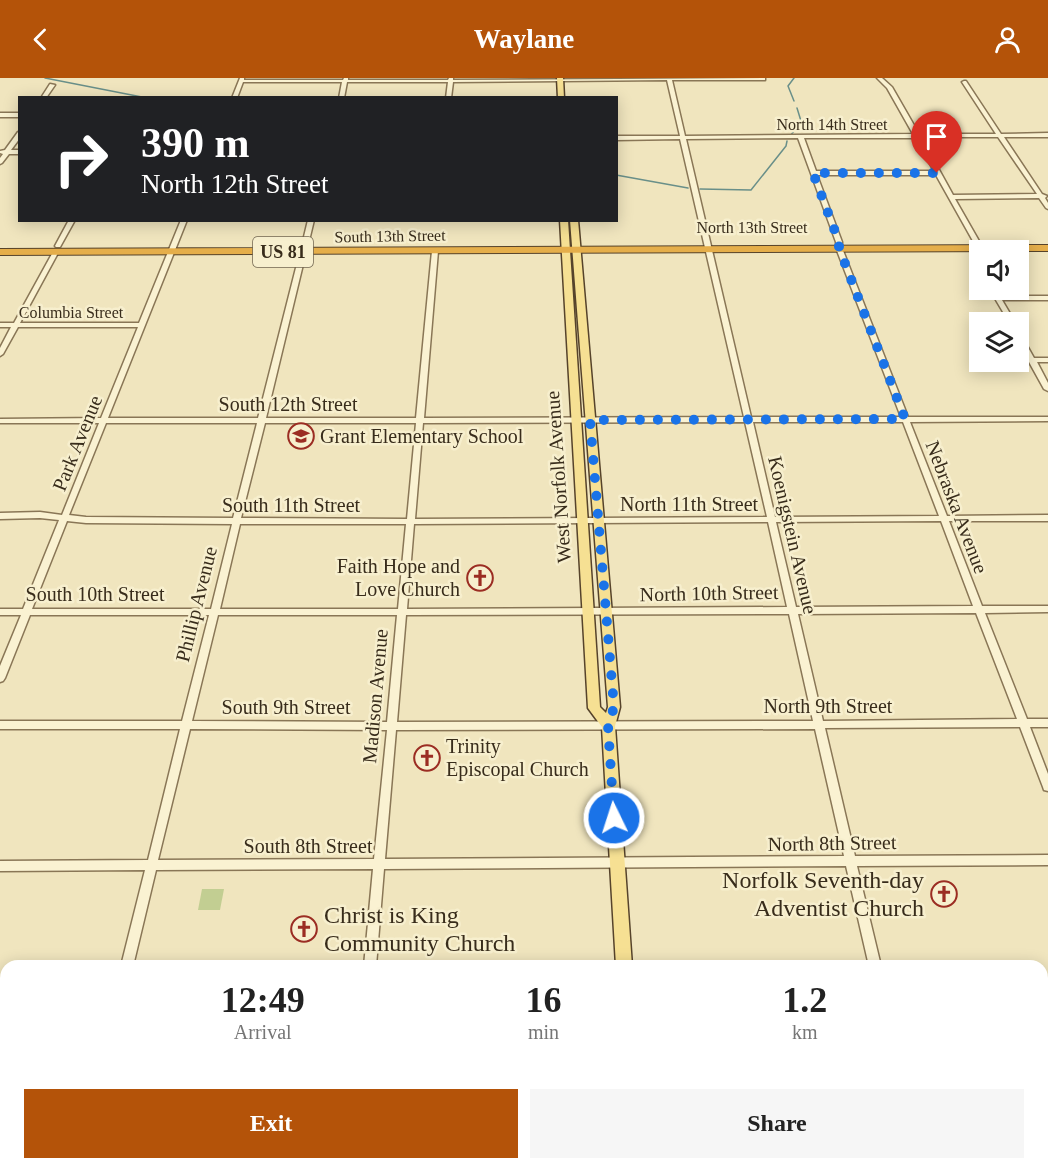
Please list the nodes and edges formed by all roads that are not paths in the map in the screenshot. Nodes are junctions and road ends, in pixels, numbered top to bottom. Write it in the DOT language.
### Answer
graph roads {
  1 [pos="669,78"];
  2 [pos="879,78"];
  3 [pos="241,79"];
  4 [pos="345,79"];
  5 [pos="451,79"];
  6 [pos="560,79"];
  7 [pos="763,79"];
  8 [pos="964,82"];
  9 [pos="52,85"];
  10 [pos="44,96"];
  11 [pos="235,96"];
  12 [pos="341,96"];
  13 [pos="448,96"];
  14 [pos="561,96"];
  15 [pos="0,115"];
  16 [pos="18,115"];
  17 [pos="18,135"];
  18 [pos="1000,135"];
  19 [pos="1048,135"];
  20 [pos="917,136"];
  21 [pos="618,138"];
  22 [pos="683,138"];
  23 [pos="801,138"];
  24 [pos="3,152"];
  25 [pos="0,162"];
  26 [pos="813,173"];
  27 [pos="937,173"];
  28 [pos="1044,196"];
  29 [pos="950,197"];
  30 [pos="1048,207"];
  31 [pos="71,222"];
  32 [pos="183,222"];
  33 [pos="311,222"];
  34 [pos="565,222"];
  35 [pos="574,222"];
  36 [pos="974,240"];
  37 [pos="1048,241"];
  38 [pos="1029,243"];
  39 [pos="0,245"];
  40 [pos="707,245"];
  41 [pos="839,245"];
  42 [pos="571,246"];
  43 [pos="969,248"];
  44 [pos="1029,248"];
  45 [pos="1048,248"];
  46 [pos="57,249"];
  47 [pos="173,249"];
  48 [pos="304,249"];
  49 [pos="435,251"];
  50 [pos="0,252"];
  51 [pos="1029,298"];
  52 [pos="1048,298"];
  53 [pos="0,325"];
  54 [pos="16,325"];
  55 [pos="142,325"];
  56 [pos="0,354"];
  57 [pos="1029,355"];
  58 [pos="1032,360"];
  59 [pos="1048,360"];
  60 [pos="1048,389"];
  61 [pos="905,419"];
  62 [pos="1048,419"];
  63 [pos="104,420"];
  64 [pos="419,420"];
  65 [pos="576,420"];
  66 [pos="590,420"];
  67 [pos="748,420"];
  68 [pos="0,421"];
  69 [pos="262,421"];
  70 [pos="0,516"];
  71 [pos="1048,518"];
  72 [pos="64,519"];
  73 [pos="945,519"];
  74 [pos="772,520"];
  75 [pos="236,521"];
  76 [pos="582,521"];
  77 [pos="599,521"];
  78 [pos="409,522"];
  79 [pos="1048,609"];
  80 [pos="792,610"];
  81 [pos="979,610"];
  82 [pos="0,612"];
  83 [pos="26,612"];
  84 [pos="215,612"];
  85 [pos="587,612"];
  86 [pos="606,612"];
  87 [pos="402,613"];
  88 [pos="0,678"];
  89 [pos="1022,723"];
  90 [pos="1048,723"];
  91 [pos="0,724"];
  92 [pos="818,724"];
  93 [pos="391,725"];
  94 [pos="185,726"];
  95 [pos="608,726"];
  96 [pos="1048,787"];
  97 [pos="1048,860"];
  98 [pos="850,861"];
  99 [pos="380,863"];
  100 [pos="617,864"];
  101 [pos="152,865"];
  102 [pos="0,866"];
  103 [pos="128,960"];
  104 [pos="371,960"];
  105 [pos="624,960"];
  106 [pos="874,960"];
  1 -- 6 [label="street"];
  1 -- 7 [label="street"];
  1 -- 22 [label="street, Koenigstein Avenue"];
  2 -- 20 [label="street"];
  3 -- 4 [label="street"];
  3 -- 11 [label="street"];
  4 -- 5 [label="street"];
  4 -- 12 [label="street"];
  5 -- 6 [label="street"];
  5 -- 13 [label="street"];
  6 -- 14 [label="main road"];
  8 -- 18 [label="street"];
  9 -- 10 [label="street"];
  15 -- 16 [label="street"];
  17 -- 24 [label="street"];
  18 -- 19 [label="street, North 14th Street"];
  18 -- 20 [label="street, North 14th Street"];
  18 -- 28 [label="street"];
  20 -- 23 [label="street, North 14th Street"];
  20 -- 27 [label="street"];
  21 -- 22 [label="street, North 14th Street"];
  22 -- 23 [label="street, North 14th Street"];
  22 -- 40 [label="street, Koenigstein Avenue"];
  23 -- 26 [label="street, Nebraska Avenue"];
  24 -- 25 [label="street"];
  26 -- 27 [label="street"];
  26 -- 41 [label="street, Nebraska Avenue"];
  27 -- 29 [label="street"];
  28 -- 29 [label="street"];
  28 -- 30 [label="street"];
  29 -- 36 [label="street"];
  31 -- 46 [label="street"];
  32 -- 47 [label="street, Park Avenue"];
  33 -- 48 [label="street, Phillip Avenue"];
  34 -- 42 [label="main road, West Norfolk Avenue"];
  35 -- 42 [label="main road, West Norfolk Avenue"];
  37 -- 38 [label="highway, North 13th Street / US 81"];
  39 -- 46 [label="highway, South 13th Street / US 81"];
  40 -- 41 [label="highway, North 13th Street / US 81"];
  40 -- 42 [label="highway, North 13th Street / US 81"];
  40 -- 67 [label="street, Koenigstein Avenue"];
  41 -- 43 [label="highway, North 13th Street / US 81"];
  41 -- 61 [label="street, Nebraska Avenue"];
  42 -- 48 [label="highway, South 13th Street / US 81"];
  42 -- 49 [label="highway, South 13th Street / US 81"];
  42 -- 65 [label="main road, West Norfolk Avenue"];
  42 -- 66 [label="main road, West Norfolk Avenue"];
  44 -- 45 [label="highway, North 13th Street / US 81"];
  46 -- 47 [label="highway, South 13th Street / US 81"];
  46 -- 50 [label="highway, South 13th Street / US 81"];
  46 -- 54 [label="street"];
  47 -- 48 [label="highway, South 13th Street / US 81"];
  47 -- 55 [label="street, Park Avenue"];
  48 -- 49 [label="highway, South 13th Street / US 81"];
  48 -- 69 [label="street, Phillip Avenue"];
  49 -- 64 [label="street, Madison Avenue"];
  51 -- 52 [label="street"];
  53 -- 54 [label="street, Columbia Street"];
  54 -- 55 [label="street, Columbia Street"];
  54 -- 56 [label="street"];
  55 -- 63 [label="street, Park Avenue"];
  57 -- 58 [label="street"];
  58 -- 59 [label="street"];
  58 -- 60 [label="street"];
  61 -- 62 [label="street, South 12th Street"];
  61 -- 67 [label="street, South 12th Street"];
  61 -- 73 [label="street, Nebraska Avenue"];
  63 -- 68 [label="street, South 12th Street"];
  63 -- 69 [label="street, South 12th Street"];
  63 -- 72 [label="street, Park Avenue"];
  64 -- 65 [label="street, South 12th Street"];
  64 -- 69 [label="street, South 12th Street"];
  64 -- 78 [label="street, Madison Avenue"];
  65 -- 66 [label="street, South 12th Street"];
  65 -- 76 [label="main road, West Norfolk Avenue"];
  66 -- 67 [label="street, South 12th Street"];
  66 -- 77 [label="main road, West Norfolk Avenue"];
  67 -- 74 [label="street, Koenigstein Avenue"];
  69 -- 75 [label="street, Phillip Avenue"];
  70 -- 72 [label="street, South 11th Street"];
  71 -- 73 [label="street, North 11th Street"];
  72 -- 75 [label="street, South 11th Street"];
  72 -- 83 [label="street, Park Avenue"];
  73 -- 74 [label="street, North 11th Street"];
  73 -- 81 [label="street, Nebraska Avenue"];
  74 -- 77 [label="street, North 11th Street"];
  74 -- 80 [label="street, Koenigstein Avenue"];
  75 -- 78 [label="street, South 11th Street"];
  75 -- 84 [label="street, Phillip Avenue"];
  76 -- 77 [label="street, North 11th Street"];
  76 -- 78 [label="street, South 11th Street"];
  76 -- 85 [label="main road, West Norfolk Avenue"];
  77 -- 86 [label="main road, West Norfolk Avenue"];
  78 -- 87 [label="street, Madison Avenue"];
  79 -- 81 [label="street, North 10th Street"];
  80 -- 81 [label="street, North 10th Street"];
  80 -- 86 [label="street, North 10th Street"];
  80 -- 92 [label="street, Koenigstein Avenue"];
  81 -- 89 [label="street, Nebraska Avenue"];
  82 -- 83 [label="street, South 10th Street"];
  83 -- 84 [label="street, South 10th Street"];
  83 -- 88 [label="street, Park Avenue"];
  84 -- 87 [label="street, South 10th Street"];
  84 -- 94 [label="street, Phillip Avenue"];
  85 -- 86 [label="street, North 10th Street"];
  85 -- 87 [label="street, South 10th Street"];
  85 -- 95 [label="main road, West Norfolk Avenue"];
  86 -- 95 [label="main road, West Norfolk Avenue"];
  87 -- 93 [label="street, Madison Avenue"];
  89 -- 90 [label="street, North 9th Street"];
  89 -- 92 [label="street, North 9th Street"];
  89 -- 96 [label="street, Nebraska Avenue"];
  91 -- 94 [label="street, South 9th Street"];
  92 -- 95 [label="street, North 9th Street"];
  92 -- 98 [label="street, Koenigstein Avenue"];
  93 -- 94 [label="street, South 9th Street"];
  93 -- 95 [label="street, South 9th Street"];
  93 -- 99 [label="street, Madison Avenue"];
  94 -- 101 [label="street, Phillip Avenue"];
  95 -- 100 [label="main road, West Norfolk Avenue"];
  97 -- 98 [label="street, North 8th Street"];
  98 -- 100 [label="street, North 8th Street"];
  98 -- 106 [label="street, Koenigstein Avenue"];
  99 -- 100 [label="street, South 8th Street"];
  99 -- 101 [label="street, South 8th Street"];
  99 -- 104 [label="street, Madison Avenue"];
  100 -- 105 [label="main road, West Norfolk Avenue"];
  101 -- 102 [label="street, South 8th Street"];
  101 -- 103 [label="street, Phillip Avenue"];
}
